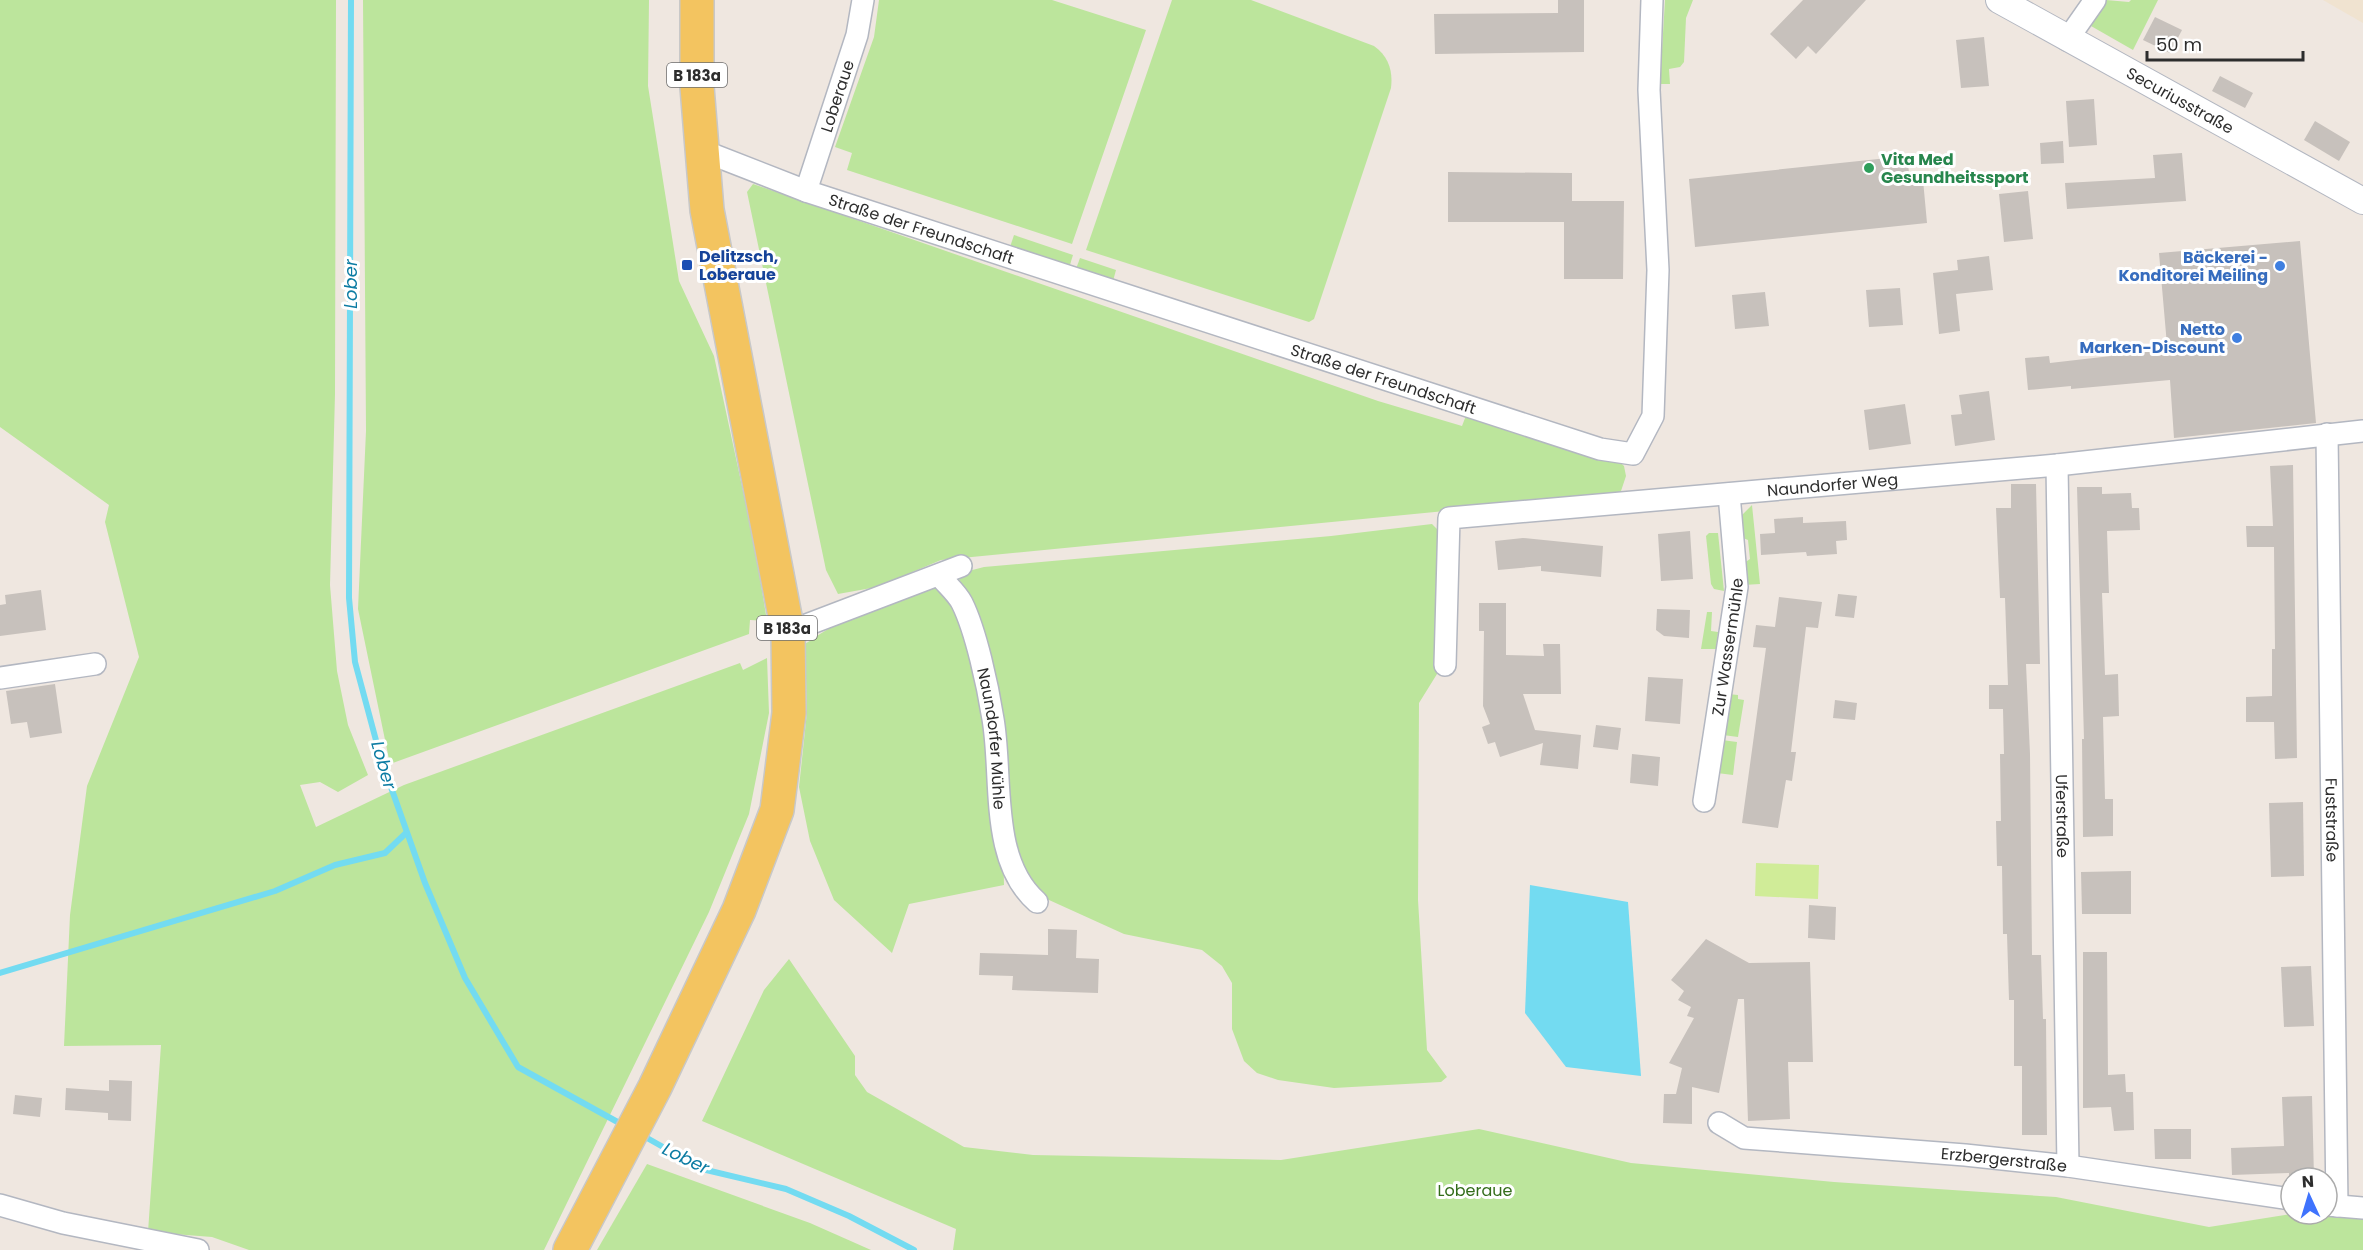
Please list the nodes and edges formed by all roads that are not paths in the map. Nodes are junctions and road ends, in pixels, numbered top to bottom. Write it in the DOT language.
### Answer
graph roads {
  1 [pos="697,0"];
  2 [pos="863,0"];
  3 [pos="1652,0"];
  4 [pos="1998,0"];
  5 [pos="2095,0"];
  6 [pos="2067,40"];
  7 [pos="701,150"];
  8 [pos="806,190"];
  9 [pos="2363,201"];
  10 [pos="2363,431"];
  11 [pos="2327,434"];
  12 [pos="2057,465"];
  13 [pos="1729,494"];
  14 [pos="961,566"];
  15 [pos="939,575"];
  16 [pos="788,632"];
  17 [pos="95,664"];
  18 [pos="1445,665"];
  19 [pos="0,678"];
  20 [pos="1704,801"];
  21 [pos="1037,902"];
  22 [pos="1719,1123"];
  23 [pos="2068,1166"];
  24 [pos="2332,1166"];
  25 [pos="2279,1197"];
  26 [pos="0,1205"];
  27 [pos="2339,1206"];
  28 [pos="2363,1208"];
  29 [pos="198,1250"];
  30 [pos="570,1250"];
  1 -- 7 [label="main road, B 183a"];
  2 -- 8 [label="street, Loberaue"];
  3 -- 8 [label="street, Straße der Freundschaft"];
  4 -- 6 [label="street, Securiusstraße"];
  5 -- 6 [label="street"];
  6 -- 9 [label="street, Securiusstraße"];
  7 -- 8 [label="street, Straße der Freundschaft"];
  7 -- 16 [label="main road, B 183a"];
  10 -- 11 [label="street, Naundorfer Weg"];
  11 -- 12 [label="street, Naundorfer Weg"];
  11 -- 24 [label="street, Fuststraße"];
  12 -- 13 [label="street, Naundorfer Weg"];
  12 -- 23 [label="street, Uferstraße"];
  13 -- 18 [label="street, Naundorfer Weg"];
  13 -- 20 [label="street, Zur Wassermühle"];
  14 -- 15 [label="street"];
  15 -- 16 [label="street"];
  15 -- 21 [label="street, Naundorfer Mühle"];
  16 -- 30 [label="main road, B 183a"];
  17 -- 19 [label="street"];
  22 -- 23 [label="street, Erzbergerstraße"];
  23 -- 25 [label="street, Erzbergerstraße"];
  26 -- 29 [label="street"];
  27 -- 28 [label="street"];
}
